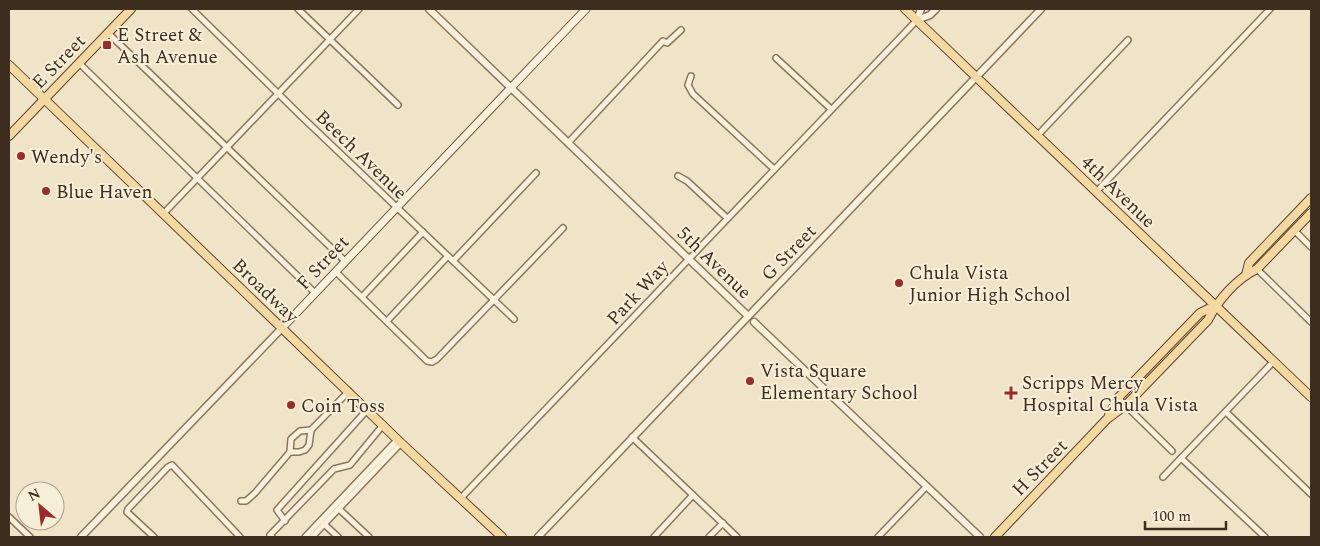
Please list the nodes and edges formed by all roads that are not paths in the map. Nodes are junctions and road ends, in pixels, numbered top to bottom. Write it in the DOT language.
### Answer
graph roads {
  1 [pos="130,9"];
  2 [pos="192,9"];
  3 [pos="298,9"];
  4 [pos="359,9"];
  5 [pos="429,9"];
  6 [pos="586,9"];
  7 [pos="905,9"];
  8 [pos="920,9"];
  9 [pos="936,9"];
  10 [pos="1041,9"];
  11 [pos="1270,9"];
  12 [pos="917,20"];
  13 [pos="681,30"];
  14 [pos="108,33"];
  15 [pos="330,39"];
  16 [pos="1128,40"];
  17 [pos="776,58"];
  18 [pos="79,64"];
  19 [pos="9,65"];
  20 [pos="691,76"];
  21 [pos="976,77"];
  22 [pos="511,87"];
  23 [pos="278,93"];
  24 [pos="44,100"];
  25 [pos="398,105"];
  26 [pos="831,109"];
  27 [pos="9,136"];
  28 [pos="1037,136"];
  29 [pos="568,143"];
  30 [pos="228,147"];
  31 [pos="774,170"];
  32 [pos="536,173"];
  33 [pos="678,176"];
  34 [pos="198,178"];
  35 [pos="1097,191"];
  36 [pos="1311,198"];
  37 [pos="397,207"];
  38 [pos="164,213"];
  39 [pos="1311,213"];
  40 [pos="728,218"];
  41 [pos="1288,222"];
  42 [pos="563,228"];
  43 [pos="1294,230"];
  44 [pos="423,232"];
  45 [pos="1311,246"];
  46 [pos="448,256"];
  47 [pos="1268,257"];
  48 [pos="690,258"];
  49 [pos="345,261"];
  50 [pos="453,261"];
  51 [pos="1257,269"];
  52 [pos="336,272"];
  53 [pos="1246,274"];
  54 [pos="315,293"];
  55 [pos="362,297"];
  56 [pos="494,299"];
  57 [pos="1216,305"];
  58 [pos="748,316"];
  59 [pos="514,319"];
  60 [pos="387,320"];
  61 [pos="754,322"];
  62 [pos="1311,322"];
  63 [pos="282,328"];
  64 [pos="1273,362"];
  65 [pos="349,391"];
  66 [pos="1311,397"];
  67 [pos="1118,398"];
  68 [pos="1126,405"];
  69 [pos="367,410"];
  70 [pos="1226,412"];
  71 [pos="1107,419"];
  72 [pos="383,425"];
  73 [pos="312,430"];
  74 [pos="632,437"];
  75 [pos="399,441"];
  76 [pos="1172,450"];
  77 [pos="290,452"];
  78 [pos="1181,458"];
  79 [pos="1163,477"];
  80 [pos="927,486"];
  81 [pos="1311,494"];
  82 [pos="693,495"];
  83 [pos="461,498"];
  84 [pos="242,501"];
  85 [pos="339,509"];
  86 [pos="9,517"];
  87 [pos="285,521"];
  88 [pos="723,523"];
  89 [pos="324,524"];
  90 [pos="30,537"];
  91 [pos="81,537"];
  92 [pos="154,537"];
  93 [pos="240,537"];
  94 [pos="272,537"];
  95 [pos="305,537"];
  96 [pos="312,537"];
  97 [pos="338,537"];
  98 [pos="368,537"];
  99 [pos="502,537"];
  100 [pos="538,537"];
  101 [pos="654,537"];
  102 [pos="709,537"];
  103 [pos="737,537"];
  104 [pos="878,537"];
  105 [pos="980,537"];
  106 [pos="995,537"];
  107 [pos="1265,537"];
  1 -- 14 [label="main road, E Street"];
  2 -- 23 [label="street, Beech Avenue"];
  3 -- 15 [label="street"];
  4 -- 15 [label="street"];
  5 -- 22 [label="street, 5th Avenue"];
  6 -- 22 [label="main road, F Street"];
  7 -- 12 [label="main road, 4th Avenue"];
  8 -- 12 [label="street, Park Way"];
  9 -- 12 [label="street, Park Way"];
  10 -- 21 [label="street, G Street"];
  11 -- 35 [label="street"];
  12 -- 21 [label="main road, 4th Avenue"];
  12 -- 26 [label="street, Park Way"];
  13 -- 29 [label="street"];
  14 -- 18 [label="main road, E Street"];
  14 -- 30 [label="street"];
  15 -- 23 [label="street"];
  15 -- 25 [label="street"];
  16 -- 28 [label="street"];
  17 -- 26 [label="street"];
  18 -- 24 [label="main road, E Street"];
  18 -- 34 [label="street"];
  19 -- 24 [label="main road, Broadway"];
  20 -- 31 [label="street"];
  21 -- 28 [label="main road, 4th Avenue"];
  21 -- 58 [label="street, G Street"];
  22 -- 29 [label="street, 5th Avenue"];
  22 -- 37 [label="main road, F Street"];
  23 -- 30 [label="street"];
  23 -- 37 [label="street, Beech Avenue"];
  24 -- 27 [label="main road, E Street"];
  24 -- 38 [label="main road, Broadway"];
  26 -- 31 [label="street, Park Way"];
  28 -- 35 [label="main road, 4th Avenue"];
  29 -- 48 [label="street, 5th Avenue"];
  30 -- 34 [label="street"];
  30 -- 49 [label="street"];
  31 -- 40 [label="street, Park Way"];
  32 -- 50 [label="street"];
  33 -- 40 [label="street"];
  34 -- 38 [label="street"];
  34 -- 54 [label="street"];
  35 -- 57 [label="main road, 4th Avenue"];
  36 -- 41 [label="main road, H Street"];
  37 -- 44 [label="street, Beech Avenue"];
  37 -- 49 [label="main road, F Street"];
  38 -- 63 [label="main road, Broadway"];
  39 -- 43 [label="main road, H Street"];
  40 -- 48 [label="street, Park Way"];
  41 -- 47 [label="main road"];
  41 -- 53 [label="main road, H Street"];
  42 -- 56 [label="street"];
  43 -- 45 [label="street"];
  43 -- 47 [label="main road, H Street"];
  44 -- 46 [label="street, Beech Avenue"];
  44 -- 55 [label="street"];
  46 -- 50 [label="street, Beech Avenue"];
  46 -- 60 [label="street"];
  47 -- 51 [label="main road, H Street"];
  48 -- 58 [label="street, 5th Avenue"];
  48 -- 83 [label="street, Park Way"];
  49 -- 52 [label="main road, F Street"];
  50 -- 56 [label="street, Beech Avenue"];
  51 -- 53 [label="main road, H Street"];
  51 -- 62 [label="street"];
  52 -- 54 [label="main road, F Street"];
  52 -- 55 [label="street"];
  53 -- 57 [label="main road, H Street"];
  54 -- 63 [label="main road, F Street"];
  55 -- 60 [label="street"];
  56 -- 59 [label="street, Beech Avenue"];
  56 -- 60 [label="street"];
  57 -- 64 [label="main road, 4th Avenue"];
  57 -- 67 [label="main road, H Street"];
  57 -- 68 [label="main road, H Street"];
  58 -- 61 [label="street, 5th Avenue"];
  58 -- 74 [label="street, G Street"];
  61 -- 80 [label="street, 5th Avenue"];
  63 -- 65 [label="main road, Broadway"];
  63 -- 91 [label="street, F Street"];
  64 -- 66 [label="main road, 4th Avenue"];
  64 -- 70 [label="street"];
  65 -- 69 [label="main road, Broadway"];
  65 -- 73 [label="street"];
  67 -- 68 [label="street"];
  67 -- 71 [label="main road, H Street"];
  68 -- 71 [label="main road, H Street"];
  68 -- 76 [label="street"];
  69 -- 72 [label="main road, Broadway"];
  69 -- 87 [label="street"];
  70 -- 78 [label="street"];
  70 -- 81 [label="street"];
  71 -- 106 [label="main road, H Street"];
  72 -- 75 [label="main road, Broadway"];
  72 -- 87 [label="street"];
  73 -- 77 [label="street"];
  73 -- 77 [label="street"];
  74 -- 82 [label="street"];
  74 -- 100 [label="street, G Street"];
  75 -- 83 [label="main road, Broadway"];
  75 -- 85 [label="street"];
  75 -- 95 [label="street"];
  77 -- 84 [label="street"];
  78 -- 79 [label="street"];
  78 -- 107 [label="street"];
  80 -- 104 [label="street"];
  80 -- 105 [label="street, 5th Avenue"];
  82 -- 88 [label="street"];
  82 -- 101 [label="street"];
  83 -- 99 [label="main road, Broadway"];
  85 -- 89 [label="street"];
  85 -- 98 [label="street"];
  86 -- 90 [label="street"];
  87 -- 94 [label="street"];
  88 -- 102 [label="street"];
  88 -- 103 [label="street"];
  89 -- 96 [label="street"];
  89 -- 97 [label="street"];
  92 -- 93 [label="street"];
}
